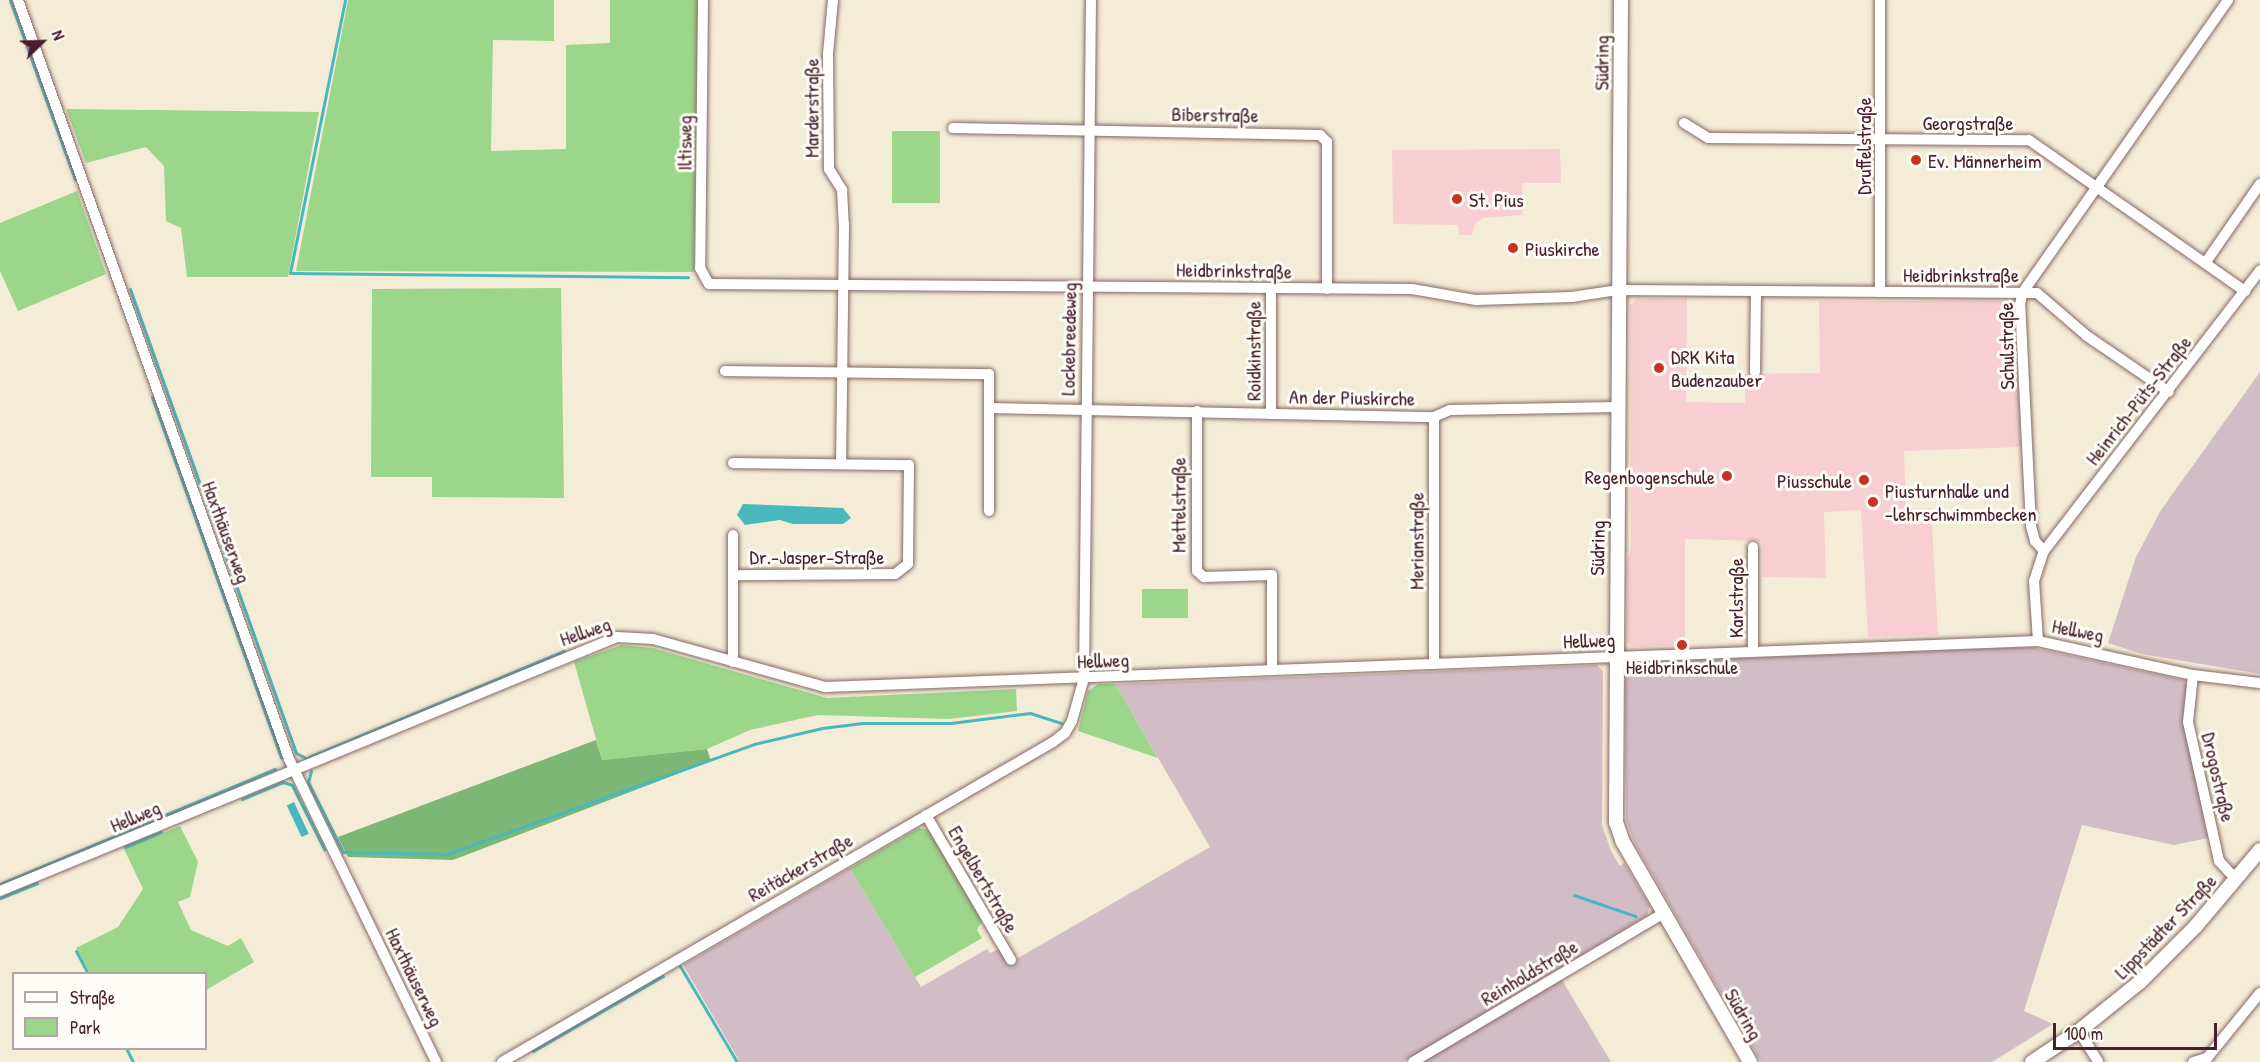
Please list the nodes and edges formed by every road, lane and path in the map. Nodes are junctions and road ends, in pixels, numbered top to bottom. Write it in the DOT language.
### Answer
graph roads {
  1 [pos="18,0"];
  2 [pos="702,0"];
  3 [pos="833,0"];
  4 [pos="1091,0"];
  5 [pos="1621,0"];
  6 [pos="1880,0"];
  7 [pos="2228,0"];
  8 [pos="1684,123"];
  9 [pos="953,128"];
  10 [pos="1090,131"];
  11 [pos="1881,140"];
  12 [pos="2260,184"];
  13 [pos="2098,187"];
  14 [pos="2206,262"];
  15 [pos="2260,271"];
  16 [pos="709,284"];
  17 [pos="842,284"];
  18 [pos="1087,286"];
  19 [pos="1271,289"];
  20 [pos="1327,289"];
  21 [pos="1618,290"];
  22 [pos="2245,291"];
  23 [pos="1756,292"];
  24 [pos="1880,292"];
  25 [pos="2023,292"];
  26 [pos="725,371"];
  27 [pos="1755,372"];
  28 [pos="841,373"];
  29 [pos="2169,392"];
  30 [pos="1617,407"];
  31 [pos="989,408"];
  32 [pos="1085,409"];
  33 [pos="1197,411"];
  34 [pos="1271,414"];
  35 [pos="1434,417"];
  36 [pos="733,463"];
  37 [pos="841,463"];
  38 [pos="989,511"];
  39 [pos="733,535"];
  40 [pos="1753,547"];
  41 [pos="2044,551"];
  42 [pos="733,575"];
  43 [pos="2038,641"];
  44 [pos="1753,650"];
  45 [pos="1615,656"];
  46 [pos="733,662"];
  47 [pos="1434,664"];
  48 [pos="1272,670"];
  49 [pos="2193,675"];
  50 [pos="1084,678"];
  51 [pos="2260,683"];
  52 [pos="294,770"];
  53 [pos="926,815"];
  54 [pos="2260,850"];
  55 [pos="2236,879"];
  56 [pos="0,891"];
  57 [pos="1664,913"];
  58 [pos="1011,960"];
  59 [pos="2260,993"];
  60 [pos="2079,1031"];
  61 [pos="2209,1060"];
  62 [pos="436,1062"];
  63 [pos="502,1062"];
  64 [pos="1413,1062"];
  65 [pos="1750,1062"];
  66 [pos="2032,1062"];
  67 [pos="2098,1062"];
  68 [pos="2193,1062"];
  1 -- 52 [label="street, Haxthäuserweg"];
  2 -- 16 [label="street, Iltisweg"];
  3 -- 17 [label="street, Marderstraße"];
  4 -- 10 [label="street, Lockebreedeweg"];
  5 -- 21 [label="main road, Südring"];
  6 -- 11 [label="street, Druffelstraße"];
  7 -- 13 [label="street, Schulstraße"];
  8 -- 11 [label="street, Georgstraße"];
  9 -- 10 [label="street, Biberstraße"];
  10 -- 18 [label="street, Lockebreedeweg"];
  10 -- 20 [label="street, Biberstraße"];
  11 -- 13 [label="street, Georgstraße"];
  11 -- 24 [label="street, Druffelstraße"];
  12 -- 14 [label="street"];
  13 -- 14 [label="street, Georgstraße"];
  13 -- 25 [label="street, Schulstraße"];
  14 -- 22 [label="street, Georgstraße"];
  15 -- 22 [label="street, Heinrich-Püts-Straße"];
  16 -- 17 [label="street, Heidbrinkstraße"];
  17 -- 18 [label="street, Heidbrinkstraße"];
  17 -- 28 [label="street, Marderstraße"];
  18 -- 19 [label="street, Heidbrinkstraße"];
  18 -- 32 [label="street, Lockebreedeweg"];
  19 -- 20 [label="street, Heidbrinkstraße"];
  19 -- 34 [label="street, Roidkinstraße"];
  20 -- 21 [label="street, Heidbrinkstraße"];
  21 -- 23 [label="street, Heidbrinkstraße"];
  21 -- 30 [label="main road, Südring"];
  22 -- 29 [label="street, Heinrich-Püts-Straße"];
  23 -- 24 [label="street, Heidbrinkstraße"];
  23 -- 27 [label="street"];
  24 -- 25 [label="street, Heidbrinkstraße"];
  25 -- 29 [label="street, Heidbrinkstraße"];
  25 -- 41 [label="street, Schulstraße"];
  26 -- 28 [label="street"];
  28 -- 31 [label="street"];
  28 -- 37 [label="street, Marderstraße"];
  29 -- 41 [label="street, Heinrich-Püts-Straße"];
  30 -- 35 [label="street, An der Piuskirche"];
  30 -- 45 [label="main road, Südring"];
  31 -- 32 [label="street, An der Piuskirche"];
  31 -- 38 [label="street"];
  32 -- 33 [label="street, An der Piuskirche"];
  32 -- 50 [label="street, Lockebreedeweg"];
  33 -- 34 [label="street, An der Piuskirche"];
  33 -- 48 [label="street, Mettelstraße"];
  34 -- 35 [label="street, An der Piuskirche"];
  35 -- 47 [label="street, Merianstraße"];
  36 -- 37 [label="street"];
  37 -- 42 [label="street, Dr.-Jasper-Straße"];
  39 -- 42 [label="street, Dr.-Jasper-Straße"];
  40 -- 44 [label="street, Karlstraße"];
  41 -- 43 [label="street"];
  42 -- 46 [label="street, Dr.-Jasper-Straße"];
  43 -- 44 [label="street, Hellweg"];
  43 -- 49 [label="street, Hellweg"];
  44 -- 45 [label="street, Hellweg"];
  45 -- 47 [label="street, Hellweg"];
  45 -- 57 [label="main road, Südring"];
  46 -- 50 [label="street, Hellweg"];
  46 -- 52 [label="street, Hellweg"];
  47 -- 48 [label="street, Hellweg"];
  48 -- 50 [label="street, Hellweg"];
  49 -- 51 [label="street, Hellweg"];
  49 -- 55 [label="street, Drogostraße"];
  50 -- 53 [label="street, Reitäckerstraße"];
  52 -- 56 [label="street, Hellweg"];
  52 -- 62 [label="street, Haxthäuserweg"];
  53 -- 58 [label="street, Engelbertstraße"];
  53 -- 63 [label="street, Reitäckerstraße"];
  54 -- 55 [label="main road, Lippstädter Straße"];
  55 -- 60 [label="main road, Lippstädter Straße"];
  57 -- 64 [label="street, Reinholdstraße"];
  57 -- 65 [label="main road, Südring"];
  59 -- 61 [label="street"];
  60 -- 66 [label="main road, Lippstädter Straße"];
  60 -- 67 [label="street"];
  61 -- 68 [label="street"];
}
